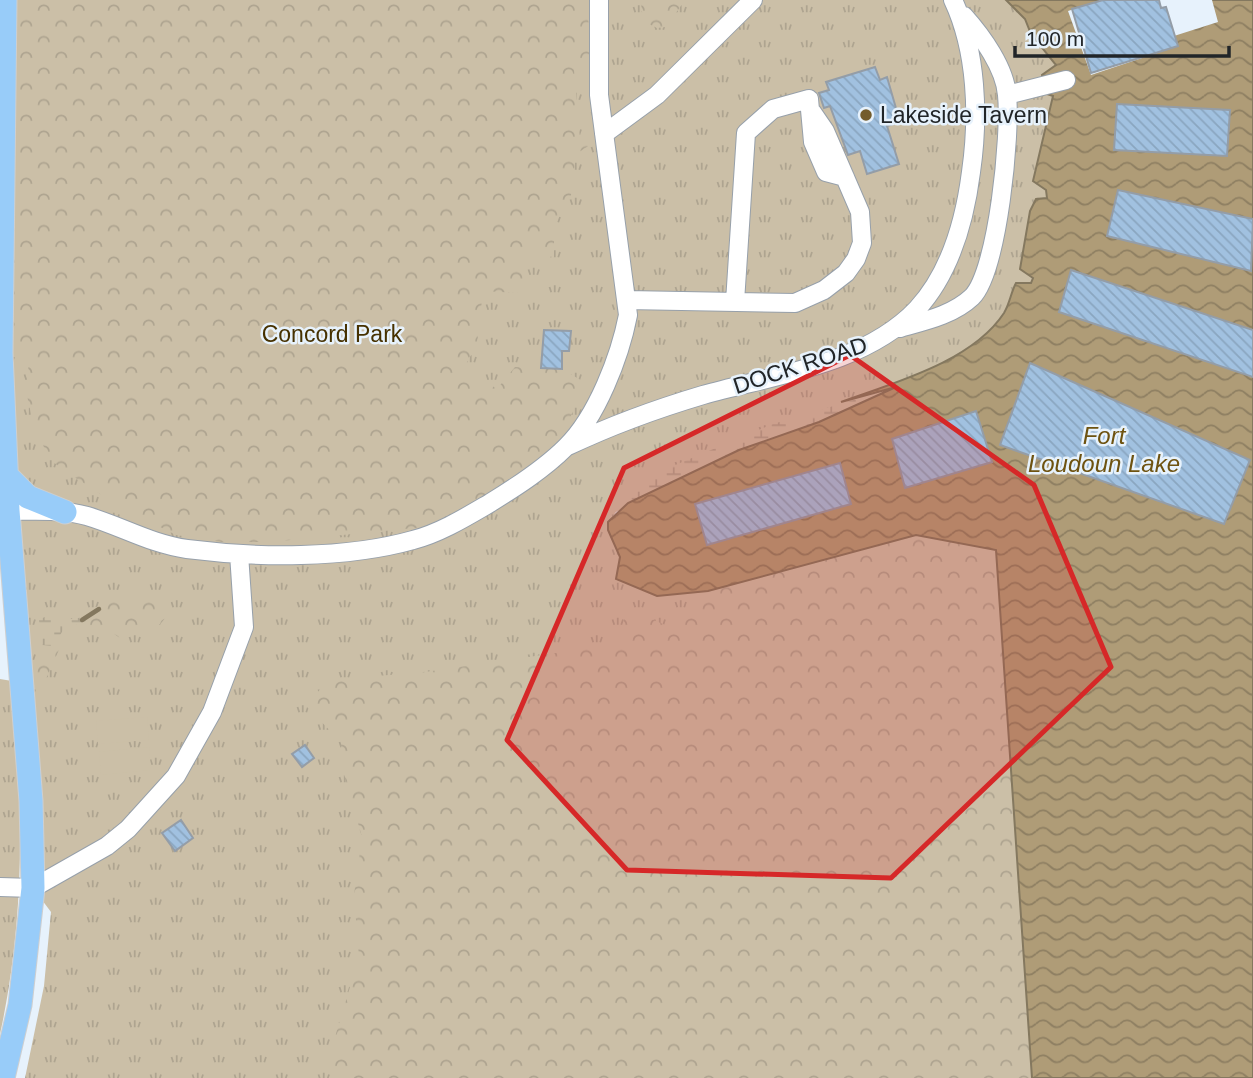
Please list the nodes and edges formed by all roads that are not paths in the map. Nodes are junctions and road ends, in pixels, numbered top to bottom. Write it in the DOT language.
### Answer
graph roads {
  1 [pos="5,0"];
  2 [pos="599,0"];
  3 [pos="753,0"];
  4 [pos="955,4"];
  5 [pos="1066,80"];
  6 [pos="1007,95"];
  7 [pos="604,134"];
  8 [pos="627,300"];
  9 [pos="735,302"];
  10 [pos="894,329"];
  11 [pos="1,353"];
  12 [pos="568,446"];
  13 [pos="6,476"];
  14 [pos="8,511"];
  15 [pos="65,512"];
  16 [pos="239,554"];
  17 [pos="0,887"];
  18 [pos="33,888"];
  19 [pos="3,1078"];
  1 -- 11 [label="main road"];
  2 -- 7 [label="street"];
  3 -- 7 [label="street"];
  4 -- 6 [label="street"];
  4 -- 10 [label="street, DOCK ROAD"];
  5 -- 6 [label="street"];
  6 -- 10 [label="street"];
  7 -- 8 [label="street"];
  8 -- 9 [label="street"];
  8 -- 12 [label="street"];
  9 -- 9 [label="street"];
  10 -- 12 [label="street, DOCK ROAD"];
  11 -- 13 [label="main road"];
  12 -- 16 [label="street"];
  13 -- 14 [label="main road"];
  13 -- 15 [label="main road"];
  14 -- 15 [label="street"];
  14 -- 18 [label="main road"];
  15 -- 16 [label="street"];
  16 -- 18 [label="street"];
  17 -- 18 [label="street"];
  18 -- 19 [label="main road"];
}
